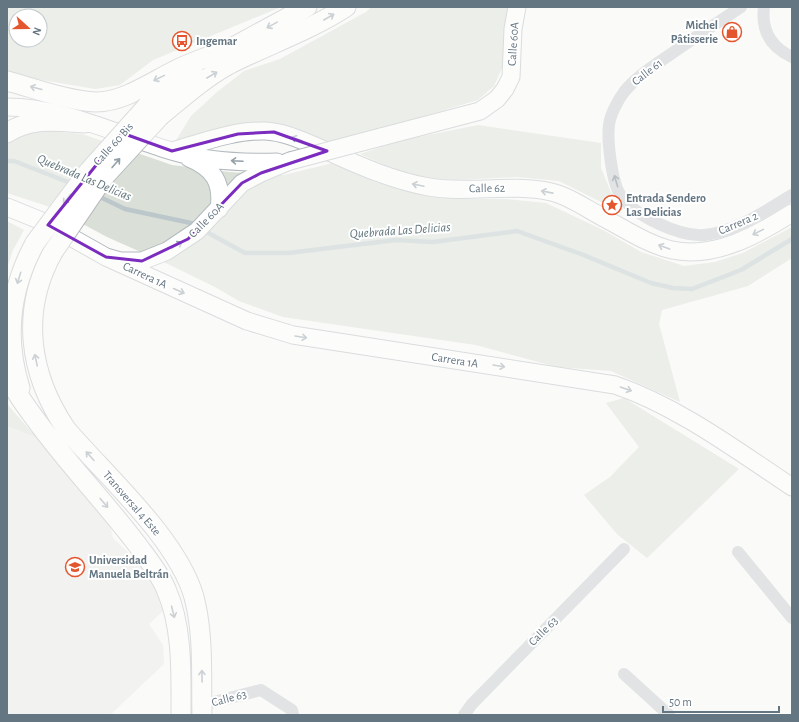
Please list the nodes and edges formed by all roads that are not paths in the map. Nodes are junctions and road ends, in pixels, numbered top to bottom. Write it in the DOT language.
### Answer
graph roads {
  1 [pos="307,7"];
  2 [pos="346,7"];
  3 [pos="517,7"];
  4 [pos="741,7"];
  5 [pos="764,7"];
  6 [pos="234,47"];
  7 [pos="792,57"];
  8 [pos="7,81"];
  9 [pos="7,107"];
  10 [pos="153,111"];
  11 [pos="85,123"];
  12 [pos="609,124"];
  13 [pos="15,129"];
  14 [pos="181,154"];
  15 [pos="290,161"];
  16 [pos="792,195"];
  17 [pos="7,207"];
  18 [pos="218,209"];
  19 [pos="792,213"];
  20 [pos="106,257"];
  21 [pos="7,374"];
  22 [pos="48,397"];
  23 [pos="35,419"];
  24 [pos="792,487"];
  25 [pos="624,549"];
  26 [pos="738,552"];
  27 [pos="792,618"];
  28 [pos="624,674"];
  29 [pos="202,710"];
  30 [pos="181,715"];
  31 [pos="293,715"];
  32 [pos="464,715"];
  33 [pos="669,715"];
  1 -- 6 [label="main road, Calle 60 Bis, one-way"];
  10 -- 2 [label="main road, Calle 60 Bis, one-way"];
  3 -- 15 [label="street, Calle 60A, bridge"];
  4 -- 12 [label="street, Calle 61"];
  5 -- 7 [label="street"];
  6 -- 8 [label="main road, one-way"];
  6 -- 10 [label="main road, Calle 60 Bis"];
  9 -- 11 [label="street, Calle 60A"];
  22 -- 10 [label="main road, Calle 60 Bis, one-way, bridge"];
  10 -- 23 [label="main road, Calle 60 Bis, one-way, bridge"];
  11 -- 13 [label="main road"];
  11 -- 14 [label="street, Calle 60A"];
  16 -- 12 [label="street, Carrera 2, one-way"];
  15 -- 14 [label="street, Calle 60A, one-way"];
  14 -- 18 [label="street"];
  19 -- 14 [label="street, Calle 62, one-way"];
  15 -- 18 [label="street, Calle 60A"];
  17 -- 20 [label="street, Calle 60A"];
  20 -- 18 [label="street, Calle 60A, one-way"];
  20 -- 24 [label="street, Carrera 1A, one-way"];
  21 -- 23 [label="main road"];
  29 -- 22 [label="main road, Transversal 4 Este, one-way"];
  23 -- 30 [label="main road, Transversal 4 Este, one-way"];
  25 -- 32 [label="street, Calle 63"];
  26 -- 27 [label="street"];
  28 -- 33 [label="street"];
  29 -- 31 [label="street, Calle 63"];
}
